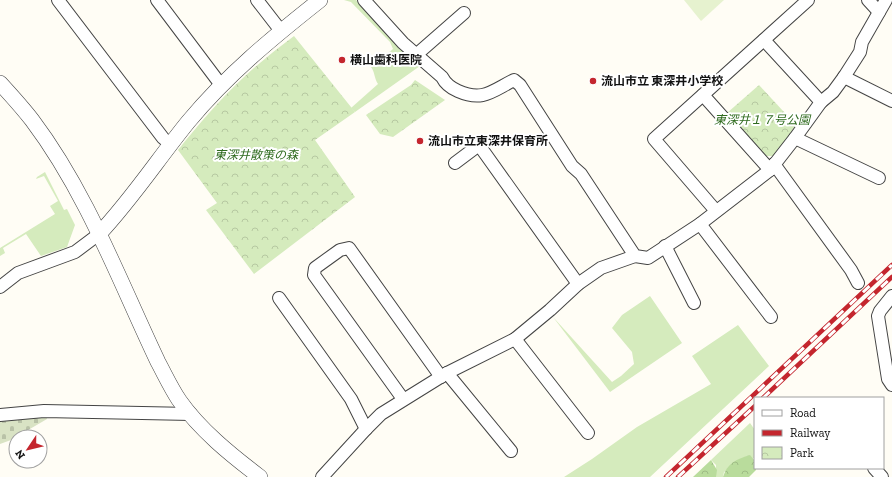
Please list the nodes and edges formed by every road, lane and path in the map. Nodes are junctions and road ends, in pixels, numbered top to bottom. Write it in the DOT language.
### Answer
graph roads {
  1 [pos="58,0"];
  2 [pos="157,0"];
  3 [pos="257,0"];
  4 [pos="320,0"];
  5 [pos="364,0"];
  6 [pos="808,0"];
  7 [pos="868,0"];
  8 [pos="886,0"];
  9 [pos="879,12"];
  10 [pos="464,13"];
  11 [pos="281,31"];
  12 [pos="764,40"];
  13 [pos="416,55"];
  14 [pos="844,77"];
  15 [pos="0,83"];
  16 [pos="221,85"];
  17 [pos="703,95"];
  18 [pos="892,101"];
  19 [pos="821,102"];
  20 [pos="795,138"];
  21 [pos="170,144"];
  22 [pos="455,163"];
  23 [pos="772,167"];
  24 [pos="879,178"];
  25 [pos="716,211"];
  26 [pos="700,224"];
  27 [pos="100,234"];
  28 [pos="665,246"];
  29 [pos="635,256"];
  30 [pos="858,283"];
  31 [pos="578,284"];
  32 [pos="0,287"];
  33 [pos="892,296"];
  34 [pos="279,298"];
  35 [pos="694,302"];
  36 [pos="771,316"];
  37 [pos="515,339"];
  38 [pos="444,375"];
  39 [pos="892,385"];
  40 [pos="403,399"];
  41 [pos="191,414"];
  42 [pos="0,415"];
  43 [pos="366,429"];
  44 [pos="588,433"];
  45 [pos="511,451"];
  46 [pos="875,469"];
  47 [pos="260,477"];
  48 [pos="322,477"];
  49 [pos="882,477"];
  1 -- 21 [label="street"];
  2 -- 16 [label="street"];
  3 -- 11 [label="street"];
  4 -- 11 [label="street"];
  5 -- 13 [label="street"];
  6 -- 12 [label="street"];
  7 -- 9 [label="street"];
  8 -- 9 [label="street"];
  9 -- 14 [label="street"];
  10 -- 13 [label="street"];
  11 -- 16 [label="street"];
  12 -- 17 [label="street"];
  12 -- 19 [label="street"];
  13 -- 29 [label="street"];
  14 -- 18 [label="street"];
  14 -- 19 [label="street"];
  15 -- 27 [label="street"];
  16 -- 21 [label="street"];
  17 -- 23 [label="street"];
  17 -- 25 [label="street"];
  19 -- 20 [label="street"];
  20 -- 23 [label="street"];
  20 -- 24 [label="street"];
  21 -- 27 [label="street"];
  22 -- 31 [label="street"];
  23 -- 25 [label="street"];
  23 -- 30 [label="street"];
  25 -- 26 [label="street"];
  26 -- 28 [label="street"];
  26 -- 36 [label="street"];
  27 -- 32 [label="street"];
  27 -- 41 [label="street"];
  28 -- 29 [label="street"];
  28 -- 35 [label="street"];
  29 -- 31 [label="street"];
  31 -- 37 [label="street"];
  33 -- 39 [label="street"];
  34 -- 43 [label="street"];
  37 -- 38 [label="street"];
  37 -- 44 [label="street"];
  38 -- 40 [label="street"];
  38 -- 40 [label="street"];
  38 -- 45 [label="street"];
  40 -- 43 [label="street"];
  41 -- 42 [label="street"];
  41 -- 47 [label="street"];
  43 -- 48 [label="street"];
  46 -- 49 [label="street"];
}
